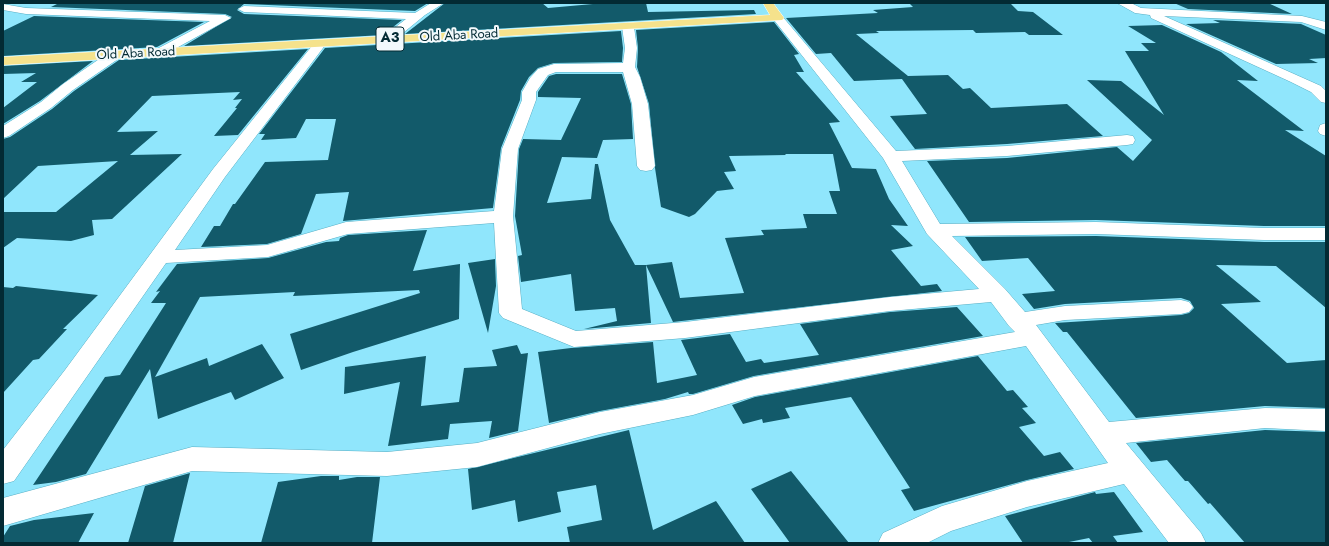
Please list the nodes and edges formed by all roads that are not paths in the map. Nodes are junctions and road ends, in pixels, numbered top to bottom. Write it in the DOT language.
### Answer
graph roads {
  1 [pos="257,3"];
  2 [pos="439,3"];
  3 [pos="1122,3"];
  4 [pos="3,7"];
  5 [pos="1272,7"];
  6 [pos="244,9"];
  7 [pos="773,11"];
  8 [pos="1139,11"];
  9 [pos="1292,13"];
  10 [pos="1326,15"];
  11 [pos="416,16"];
  12 [pos="225,18"];
  13 [pos="1302,19"];
  14 [pos="1326,26"];
  15 [pos="628,27"];
  16 [pos="388,39"];
  17 [pos="320,44"];
  18 [pos="160,53"];
  19 [pos="114,56"];
  20 [pos="3,61"];
  21 [pos="628,67"];
  22 [pos="1326,99"];
  23 [pos="3,133"];
  24 [pos="1127,140"];
  25 [pos="891,156"];
  26 [pos="646,166"];
  27 [pos="503,216"];
  28 [pos="934,230"];
  29 [pos="1326,234"];
  30 [pos="159,257"];
  31 [pos="997,294"];
  32 [pos="1181,307"];
  33 [pos="1025,329"];
  34 [pos="1326,420"];
  35 [pos="1102,434"];
  36 [pos="1131,470"];
  37 [pos="3,472"];
  38 [pos="3,512"];
  39 [pos="895,543"];
  40 [pos="1189,543"];
  1 -- 6 [label="street"];
  2 -- 11 [label="street"];
  3 -- 8 [label="street"];
  4 -- 12 [label="street"];
  5 -- 9 [label="street"];
  6 -- 11 [label="street"];
  6 -- 12 [label="street"];
  7 -- 15 [label="main road, Old Aba Road / A3"];
  7 -- 25 [label="street"];
  8 -- 13 [label="street"];
  8 -- 22 [label="street"];
  9 -- 10 [label="street"];
  9 -- 13 [label="street"];
  11 -- 16 [label="street"];
  12 -- 18 [label="street"];
  13 -- 14 [label="street"];
  15 -- 16 [label="main road, Old Aba Road / A3"];
  15 -- 21 [label="street"];
  16 -- 17 [label="main road, Old Aba Road / A3"];
  17 -- 18 [label="main road, Old Aba Road / A3"];
  17 -- 30 [label="street"];
  18 -- 19 [label="main road, Old Aba Road / A3"];
  19 -- 20 [label="main road, Old Aba Road / A3"];
  19 -- 23 [label="street"];
  21 -- 26 [label="street"];
  21 -- 27 [label="street"];
  24 -- 25 [label="street"];
  25 -- 28 [label="street"];
  27 -- 30 [label="street"];
  27 -- 31 [label="street"];
  28 -- 29 [label="street"];
  28 -- 31 [label="street"];
  30 -- 37 [label="street"];
  31 -- 33 [label="street"];
  32 -- 33 [label="street"];
  33 -- 35 [label="street"];
  33 -- 38 [label="street"];
  34 -- 35 [label="street"];
  35 -- 36 [label="street"];
  36 -- 39 [label="street"];
  36 -- 40 [label="street"];
}
